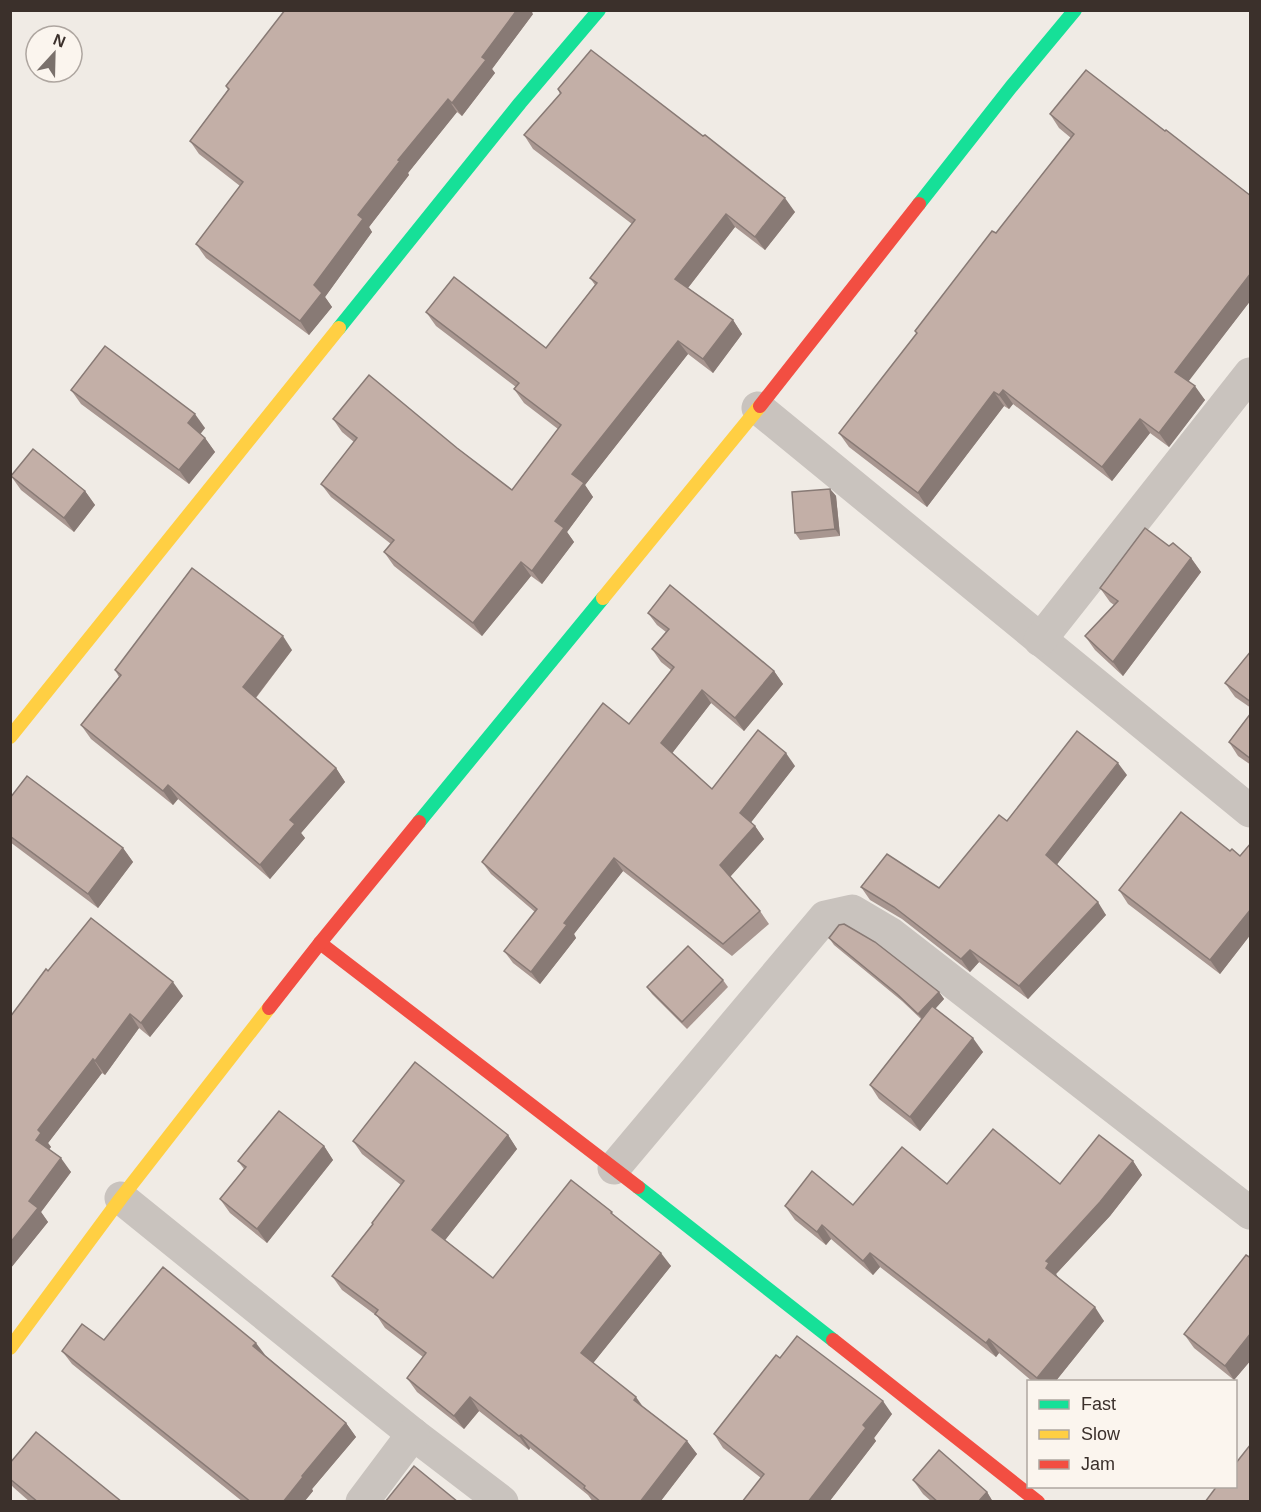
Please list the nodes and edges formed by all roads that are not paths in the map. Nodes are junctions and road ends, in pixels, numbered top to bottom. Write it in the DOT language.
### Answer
graph roads {
  1 [pos="599,10"];
  2 [pos="1075,10"];
  3 [pos="1247,388"];
  4 [pos="758,408"];
  5 [pos="1040,640"];
  6 [pos="10,737"];
  7 [pos="1251,811"];
  8 [pos="320,943"];
  9 [pos="614,1168"];
  10 [pos="121,1198"];
  11 [pos="1251,1213"];
  12 [pos="10,1348"];
  13 [pos="413,1434"];
  14 [pos="362,1502"];
  15 [pos="502,1502"];
  16 [pos="1038,1502"];
  1 -- 6 [label="street"];
  2 -- 4 [label="street"];
  3 -- 5 [label="street"];
  4 -- 5 [label="street"];
  4 -- 8 [label="street"];
  5 -- 7 [label="street"];
  8 -- 9 [label="street"];
  8 -- 10 [label="street"];
  9 -- 11 [label="street"];
  9 -- 16 [label="street"];
  10 -- 12 [label="street"];
  10 -- 13 [label="street"];
  13 -- 14 [label="street"];
  13 -- 15 [label="street"];
}
